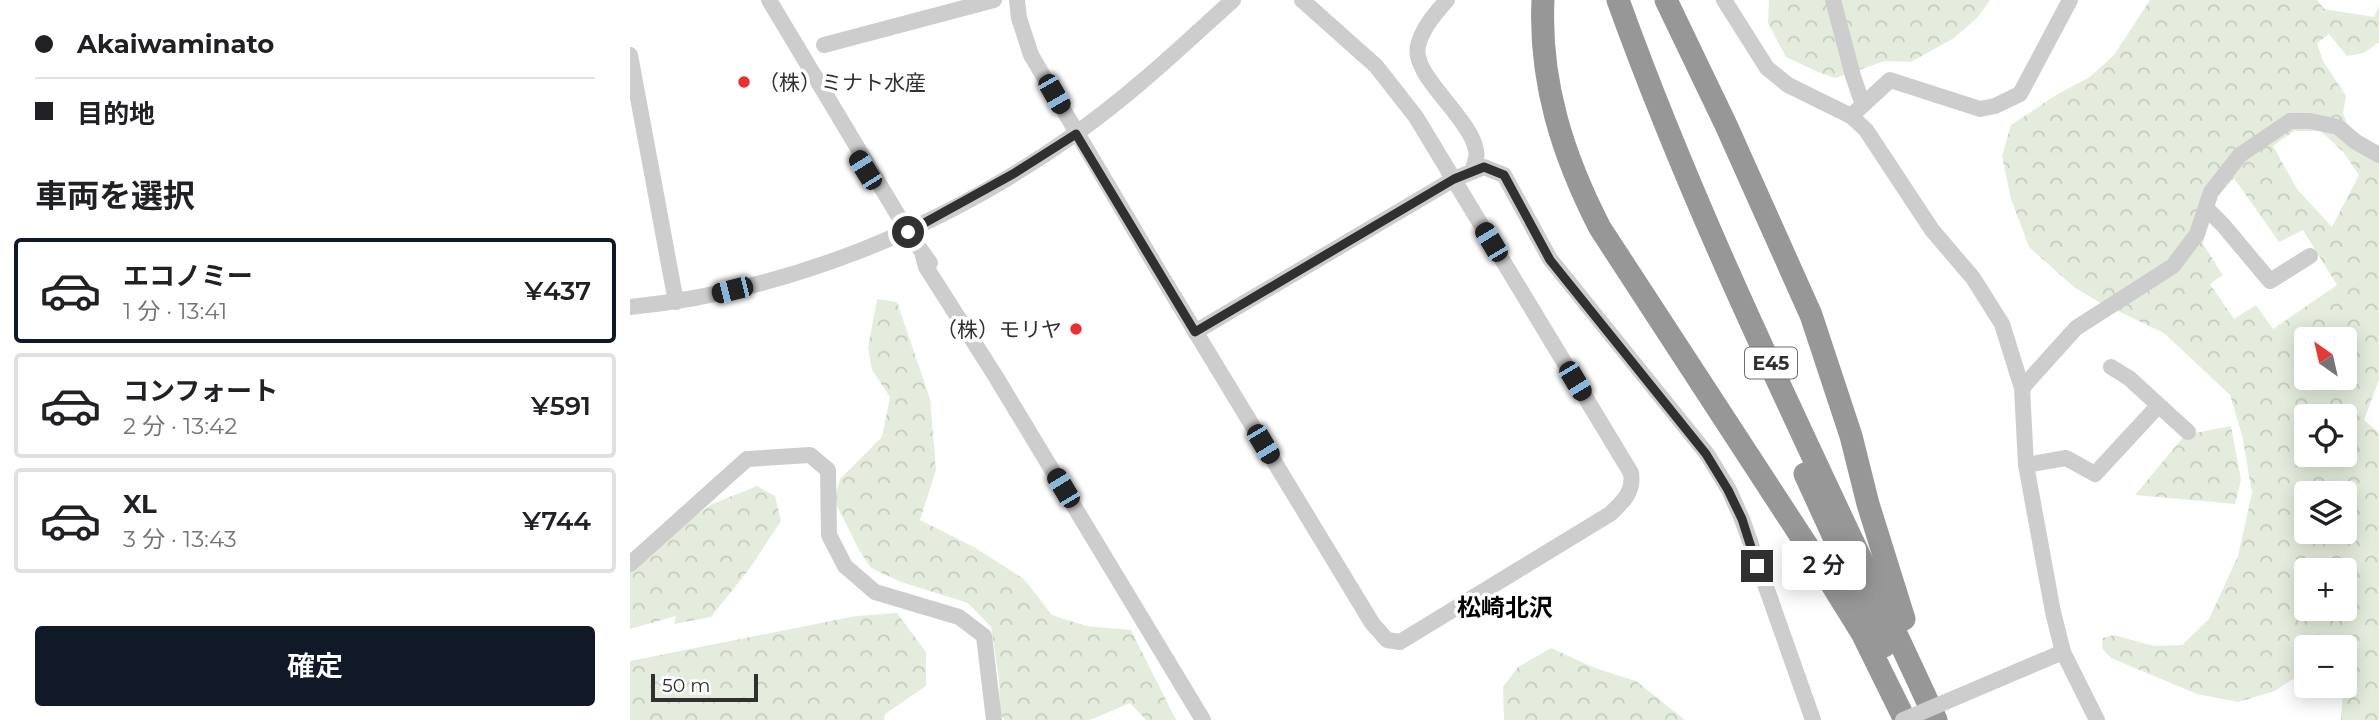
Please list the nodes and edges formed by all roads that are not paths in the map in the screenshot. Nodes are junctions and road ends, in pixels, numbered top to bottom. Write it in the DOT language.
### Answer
graph roads {
  1 [pos="769,0"];
  2 [pos="994,0"];
  3 [pos="1017,0"];
  4 [pos="1233,0"];
  5 [pos="1302,0"];
  6 [pos="1447,0"];
  7 [pos="1543,0"];
  8 [pos="1603,0"];
  9 [pos="1618,0"];
  10 [pos="1666,0"];
  11 [pos="1724,0"];
  12 [pos="1833,0"];
  13 [pos="2070,0"];
  14 [pos="824,45"];
  15 [pos="630,55"];
  16 [pos="1857,111"];
  17 [pos="1076,134"];
  18 [pos="2379,155"];
  19 [pos="1472,171"];
  20 [pos="1454,179"];
  21 [pos="2206,208"];
  22 [pos="908,232"];
  23 [pos="2310,256"];
  24 [pos="676,302"];
  25 [pos="630,307"];
  26 [pos="1195,332"];
  27 [pos="2111,367"];
  28 [pos="2022,388"];
  29 [pos="2158,406"];
  30 [pos="2188,432"];
  31 [pos="2026,465"];
  32 [pos="630,564"];
  33 [pos="2063,652"];
  34 [pos="995,720"];
  35 [pos="1203,720"];
  36 [pos="1813,720"];
  37 [pos="1904,720"];
  38 [pos="1916,720"];
  39 [pos="1938,720"];
  40 [pos="2097,720"];
  1 -- 22 [label="street"];
  2 -- 14 [label="street"];
  3 -- 17 [label="street"];
  4 -- 17 [label="street"];
  5 -- 20 [label="street"];
  6 -- 19 [label="street"];
  7 -- 37 [label="highway"];
  8 -- 38 [label="highway, E45"];
  9 -- 39 [label="highway, E45"];
  10 -- 39 [label="highway"];
  11 -- 16 [label="street"];
  12 -- 16 [label="street"];
  13 -- 16 [label="street"];
  15 -- 24 [label="street"];
  16 -- 28 [label="street"];
  17 -- 22 [label="street"];
  17 -- 26 [label="street"];
  18 -- 21 [label="street"];
  19 -- 20 [label="street"];
  19 -- 36 [label="street"];
  20 -- 26 [label="street"];
  20 -- 26 [label="street"];
  21 -- 23 [label="street"];
  21 -- 28 [label="street"];
  22 -- 24 [label="street"];
  22 -- 35 [label="street"];
  24 -- 25 [label="street"];
  27 -- 29 [label="street"];
  28 -- 31 [label="street"];
  29 -- 30 [label="street"];
  29 -- 31 [label="street"];
  31 -- 33 [label="street"];
  32 -- 34 [label="street"];
  33 -- 37 [label="street, bridge"];
  33 -- 40 [label="street"];
}
